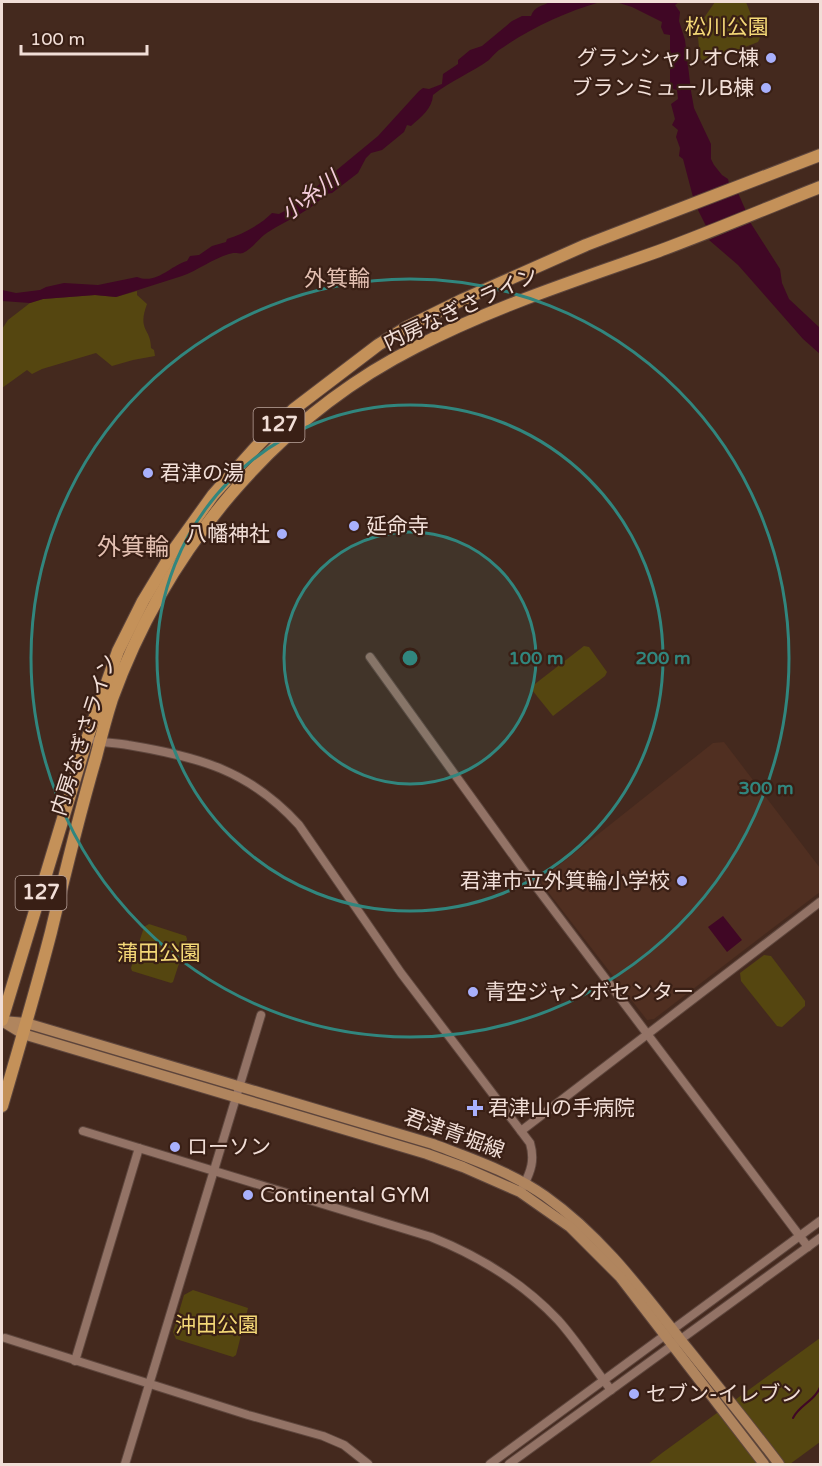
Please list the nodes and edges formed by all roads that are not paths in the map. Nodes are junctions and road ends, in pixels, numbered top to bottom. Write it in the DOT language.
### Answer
graph roads {
  1 [pos="820,155"];
  2 [pos="820,187"];
  3 [pos="370,657"];
  4 [pos="87,739"];
  5 [pos="100,742"];
  6 [pos="820,902"];
  7 [pos="261,1015"];
  8 [pos="2,1020"];
  9 [pos="25,1029"];
  10 [pos="647,1036"];
  11 [pos="238,1093"];
  12 [pos="2,1106"];
  13 [pos="83,1131"];
  14 [pos="521,1131"];
  15 [pos="139,1148"];
  16 [pos="215,1171"];
  17 [pos="523,1188"];
  18 [pos="820,1221"];
  19 [pos="800,1237"];
  20 [pos="820,1238"];
  21 [pos="808,1247"];
  22 [pos="669,1333"];
  23 [pos="5,1338"];
  24 [pos="676,1342"];
  25 [pos="75,1361"];
  26 [pos="604,1381"];
  27 [pos="149,1384"];
  28 [pos="611,1390"];
  29 [pos="125,1464"];
  30 [pos="368,1464"];
  31 [pos="490,1464"];
  32 [pos="509,1464"];
  33 [pos="764,1464"];
  34 [pos="779,1464"];
  1 -- 4 [label="highway, 内房なぎさライン / 127"];
  2 -- 5 [label="highway, 内房なぎさライン / 127"];
  3 -- 10 [label="street"];
  4 -- 5 [label="street"];
  4 -- 8 [label="highway, 内房なぎさライン / 127"];
  5 -- 9 [label="highway, 内房なぎさライン / 127"];
  5 -- 14 [label="street"];
  6 -- 10 [label="street"];
  7 -- 11 [label="street"];
  9 -- 11 [label="main road, 君津青堀線"];
  9 -- 12 [label="highway, 内房なぎさライン / 127"];
  10 -- 14 [label="street"];
  10 -- 19 [label="street"];
  11 -- 16 [label="street"];
  11 -- 17 [label="main road, 君津青堀線"];
  13 -- 15 [label="street"];
  14 -- 17 [label="street"];
  15 -- 16 [label="street"];
  15 -- 25 [label="street"];
  16 -- 26 [label="street"];
  16 -- 27 [label="street"];
  17 -- 22 [label="main road, 君津青堀線"];
  18 -- 19 [label="street"];
  19 -- 21 [label="street"];
  19 -- 22 [label="street"];
  20 -- 21 [label="street"];
  21 -- 24 [label="street"];
  22 -- 24 [label="main road, 君津青堀線"];
  22 -- 26 [label="street"];
  23 -- 25 [label="street"];
  24 -- 28 [label="street"];
  24 -- 33 [label="main road, 君津青堀線"];
  24 -- 34 [label="main road, 君津青堀線"];
  25 -- 27 [label="street"];
  26 -- 28 [label="street"];
  26 -- 31 [label="street"];
  27 -- 29 [label="street"];
  27 -- 30 [label="street"];
  28 -- 32 [label="street"];
}
